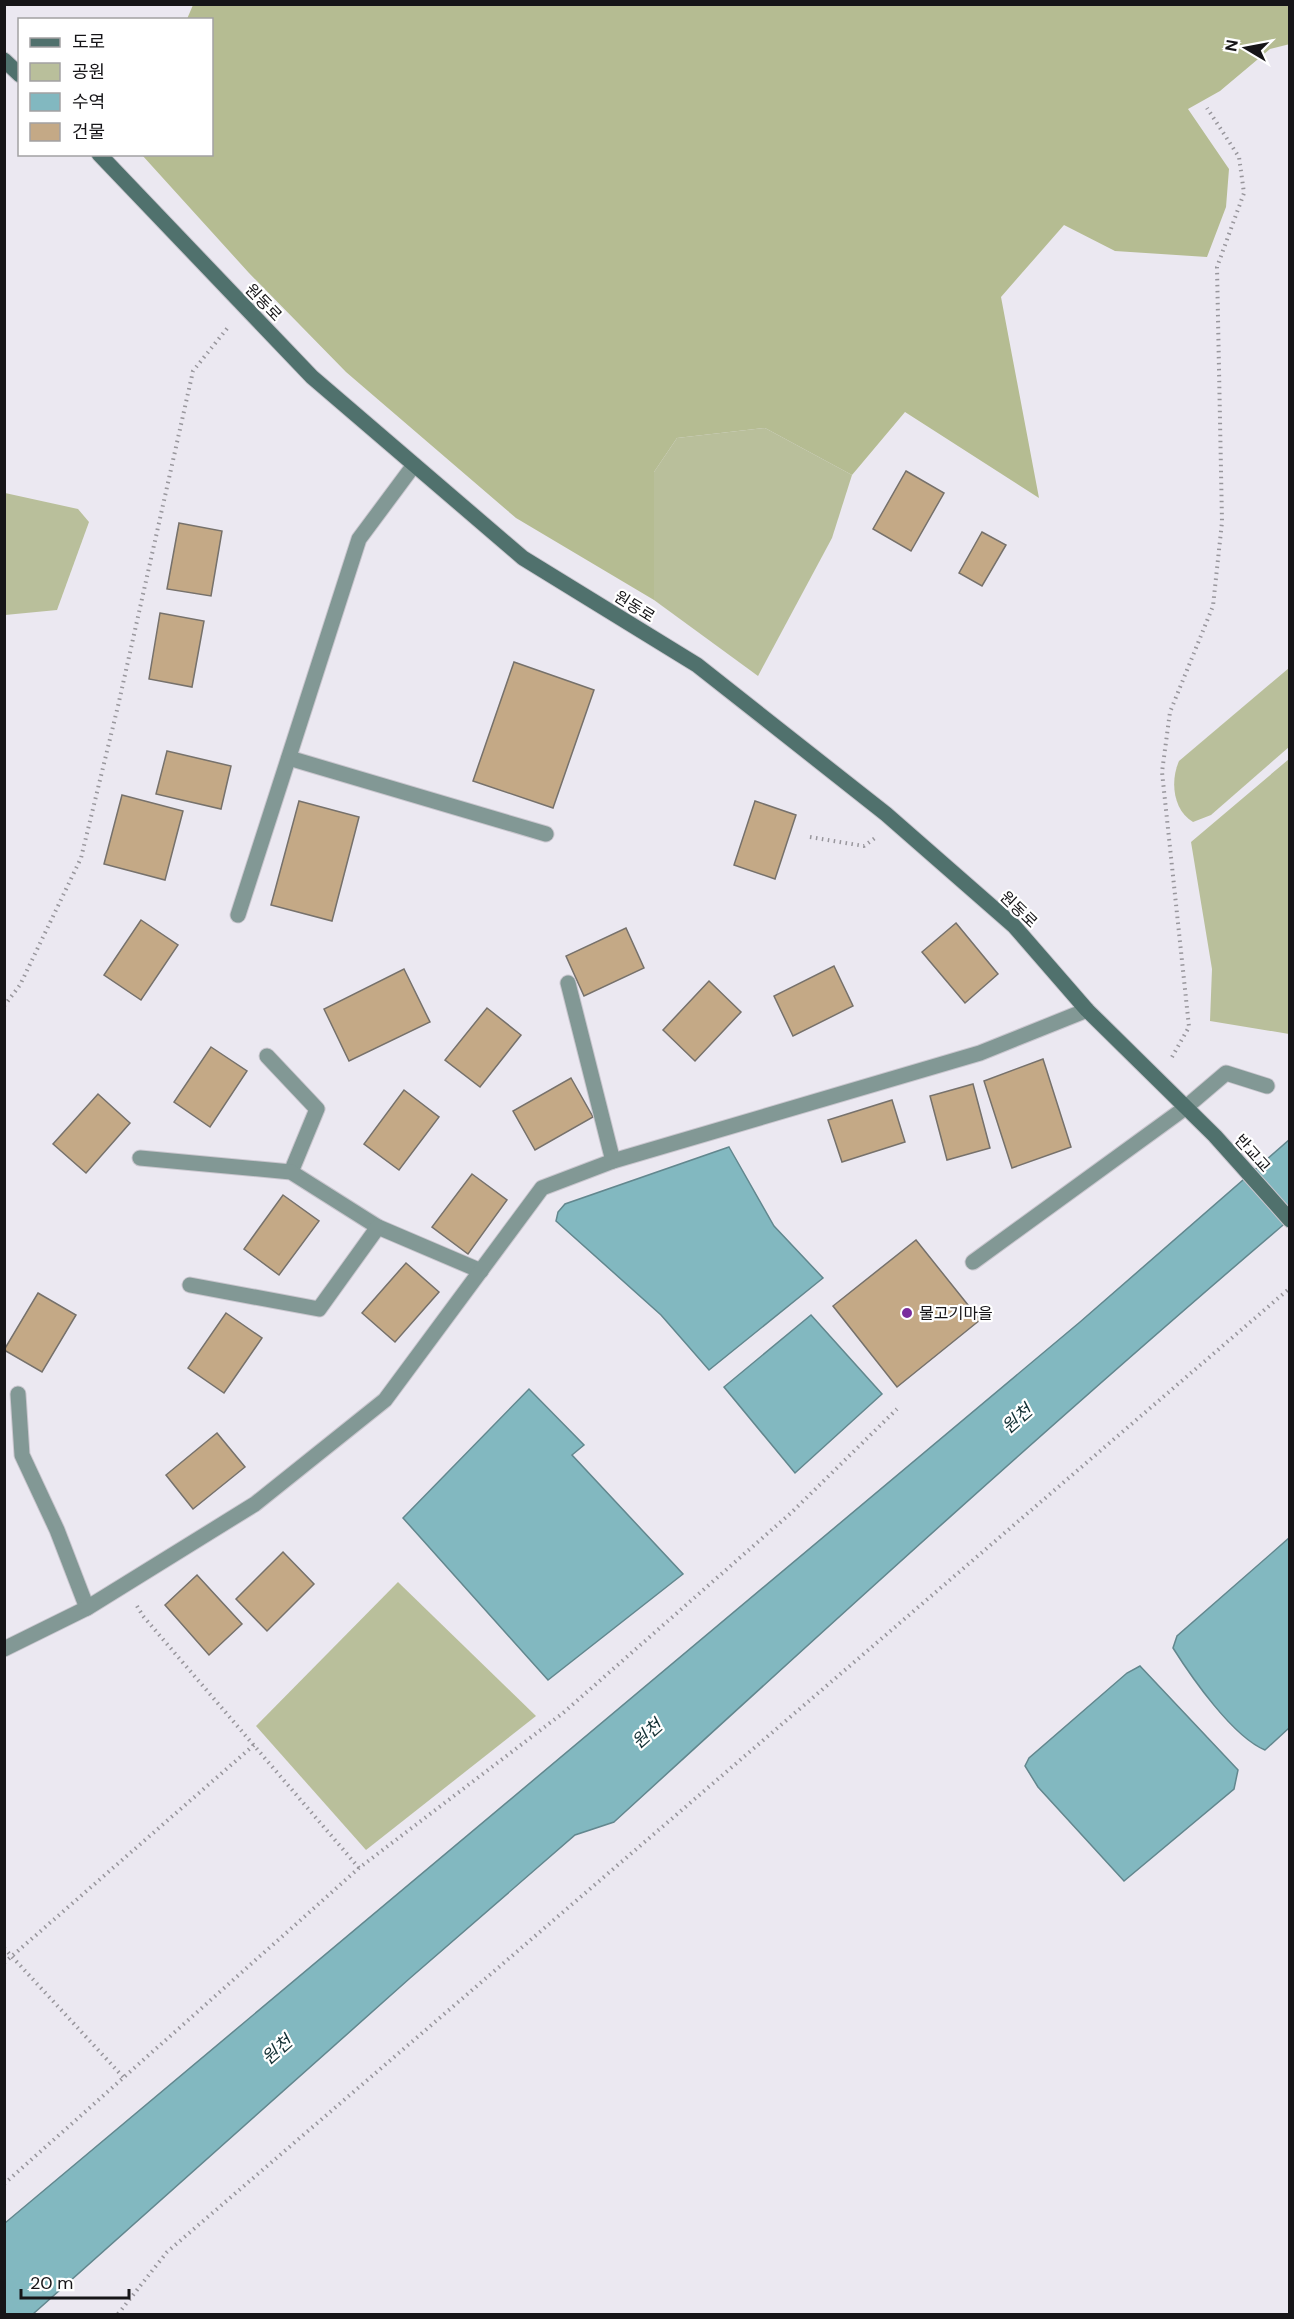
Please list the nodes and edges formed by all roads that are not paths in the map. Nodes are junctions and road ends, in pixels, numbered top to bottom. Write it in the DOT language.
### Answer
graph roads {
  1 [pos="4,60"];
  2 [pos="18,73"];
  3 [pos="101,156"];
  4 [pos="414,465"];
  5 [pos="289,758"];
  6 [pos="546,834"];
  7 [pos="238,915"];
  8 [pos="568,983"];
  9 [pos="1087,1011"];
  10 [pos="267,1056"];
  11 [pos="1268,1086"];
  12 [pos="1185,1108"];
  13 [pos="140,1158"];
  14 [pos="613,1161"];
  15 [pos="291,1172"];
  16 [pos="1290,1220"];
  17 [pos="378,1227"];
  18 [pos="973,1262"];
  19 [pos="481,1271"];
  20 [pos="190,1285"];
  21 [pos="18,1394"];
  22 [pos="87,1608"];
  23 [pos="4,1649"];
  1 -- 2 [label="street"];
  3 -- 4 [label="street, 원동로"];
  4 -- 5 [label="street"];
  4 -- 9 [label="street, 원동로"];
  5 -- 6 [label="street"];
  5 -- 7 [label="street"];
  8 -- 14 [label="street"];
  9 -- 12 [label="street, 원동로"];
  9 -- 14 [label="street"];
  10 -- 15 [label="street"];
  11 -- 12 [label="street"];
  12 -- 16 [label="street, 반교교"];
  12 -- 18 [label="street"];
  13 -- 15 [label="street"];
  14 -- 19 [label="street"];
  15 -- 17 [label="street"];
  17 -- 19 [label="street"];
  17 -- 20 [label="street"];
  19 -- 22 [label="street"];
  21 -- 22 [label="street"];
  22 -- 23 [label="street"];
}
